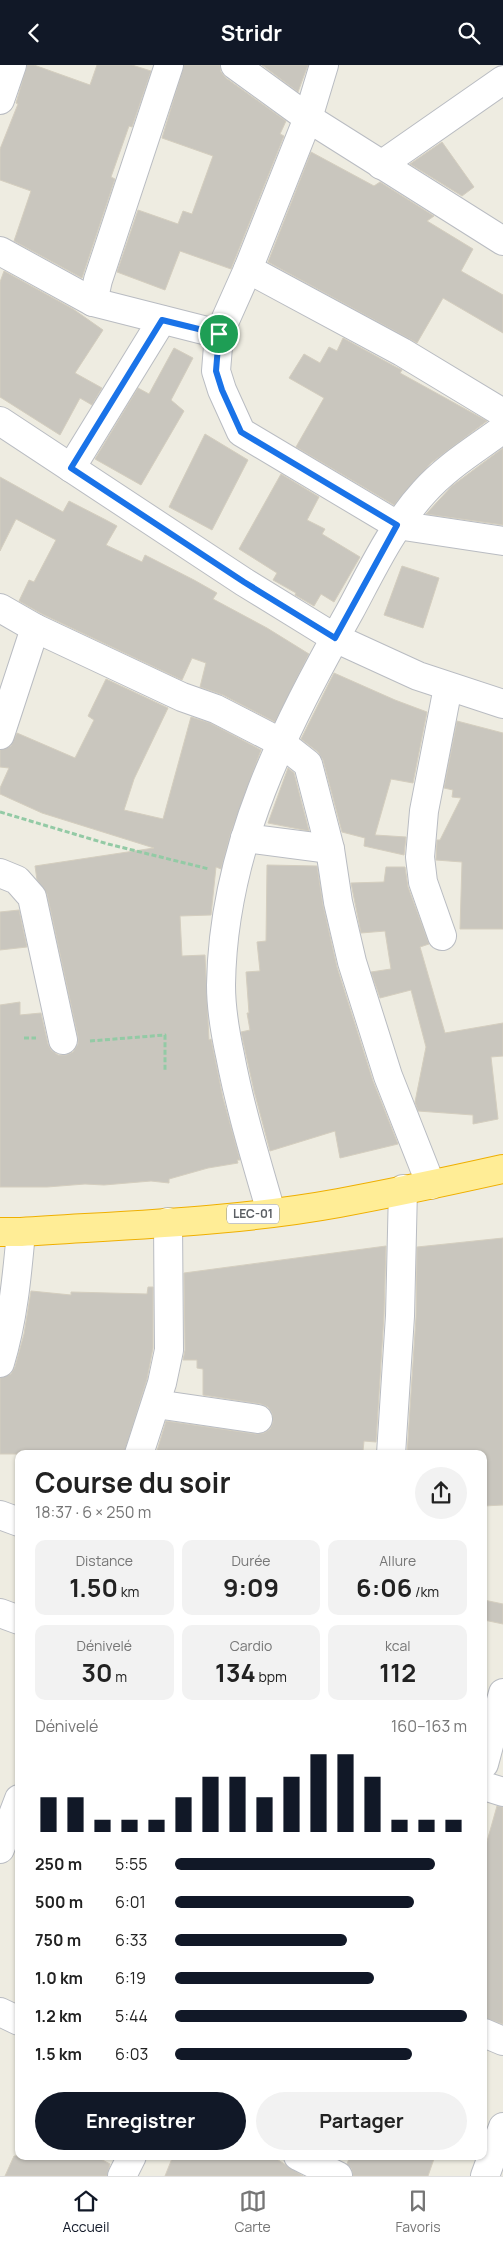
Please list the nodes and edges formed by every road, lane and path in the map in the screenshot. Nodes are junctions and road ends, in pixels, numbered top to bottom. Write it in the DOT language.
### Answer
graph roads {
  1 [pos="12,65"];
  2 [pos="168,65"];
  3 [pos="235,65"];
  4 [pos="324,65"];
  5 [pos="503,80"];
  6 [pos="0,100"];
  7 [pos="308,118"];
  8 [pos="381,165"];
  9 [pos="503,241"];
  10 [pos="0,251"];
  11 [pos="248,269"];
  12 [pos="93,302"];
  13 [pos="162,320"];
  14 [pos="219,334"];
  15 [pos="503,413"];
  16 [pos="0,421"];
  17 [pos="503,429"];
  18 [pos="71,468"];
  19 [pos="397,525"];
  20 [pos="503,541"];
  21 [pos="0,609"];
  22 [pos="35,628"];
  23 [pos="335,638"];
  24 [pos="448,687"];
  25 [pos="503,704"];
  26 [pos="0,735"];
  27 [pos="280,743"];
  28 [pos="0,812"];
  29 [pos="245,838"];
  30 [pos="330,849"];
  31 [pos="0,873"];
  32 [pos="234,875"];
  33 [pos="442,936"];
  34 [pos="24,1038"];
  35 [pos="64,1040"];
  36 [pos="165,1071"];
  37 [pos="503,1169"];
  38 [pos="431,1185"];
  39 [pos="403,1189"];
  40 [pos="271,1212"];
  41 [pos="168,1222"];
  42 [pos="11,1232"];
  43 [pos="0,1363"];
  44 [pos="156,1404"];
  45 [pos="258,1419"];
  46 [pos="140,1450"];
  47 [pos="391,1450"];
  48 [pos="0,1515"];
  49 [pos="15,1521"];
  50 [pos="0,1613"];
  51 [pos="15,1619"];
  52 [pos="487,1687"];
  53 [pos="503,1693"];
  54 [pos="487,1753"];
  55 [pos="487,1787"];
  56 [pos="503,1793"];
  57 [pos="15,1810"];
  58 [pos="0,1849"];
  59 [pos="0,2012"];
  60 [pos="15,2019"];
  61 [pos="487,2034"];
  62 [pos="503,2041"];
  63 [pos="503,2127"];
  64 [pos="130,2160"];
  65 [pos="306,2160"];
  66 [pos="122,2176"];
  67 [pos="338,2176"];
  68 [pos="485,2176"];
  1 -- 6 [label="street"];
  2 -- 12 [label="street"];
  3 -- 7 [label="street"];
  4 -- 7 [label="street"];
  5 -- 8 [label="street"];
  7 -- 8 [label="street"];
  7 -- 11 [label="street"];
  8 -- 9 [label="street"];
  10 -- 12 [label="street"];
  11 -- 14 [label="street"];
  11 -- 15 [label="street"];
  12 -- 13 [label="street"];
  13 -- 14 [label="street"];
  13 -- 18 [label="street"];
  14 -- 19 [label="street"];
  16 -- 18 [label="street"];
  17 -- 19 [label="street"];
  18 -- 23 [label="street"];
  19 -- 20 [label="street"];
  19 -- 23 [label="street"];
  21 -- 22 [label="street"];
  22 -- 26 [label="street"];
  22 -- 27 [label="street"];
  23 -- 24 [label="street"];
  23 -- 27 [label="street"];
  24 -- 25 [label="street"];
  24 -- 33 [label="street"];
  27 -- 29 [label="street"];
  27 -- 30 [label="street"];
  28 -- 32 [label="path"];
  29 -- 30 [label="street"];
  29 -- 32 [label="street"];
  30 -- 38 [label="street"];
  31 -- 35 [label="street"];
  32 -- 40 [label="street"];
  34 -- 35 [label="path"];
  35 -- 36 [label="path"];
  37 -- 38 [label="highway, LEC-01"];
  38 -- 39 [label="highway, LEC-01"];
  39 -- 40 [label="highway, LEC-01"];
  39 -- 47 [label="street"];
  40 -- 41 [label="highway, LEC-01"];
  41 -- 42 [label="highway, LEC-01"];
  41 -- 44 [label="street"];
  42 -- 43 [label="street"];
  44 -- 45 [label="street"];
  44 -- 46 [label="street"];
  48 -- 49 [label="street"];
  50 -- 51 [label="street"];
  52 -- 53 [label="street"];
  53 -- 54 [label="street"];
  55 -- 56 [label="street"];
  57 -- 58 [label="street"];
  59 -- 60 [label="street"];
  61 -- 62 [label="street"];
  63 -- 68 [label="street"];
  64 -- 66 [label="street"];
  65 -- 67 [label="street"];
}
